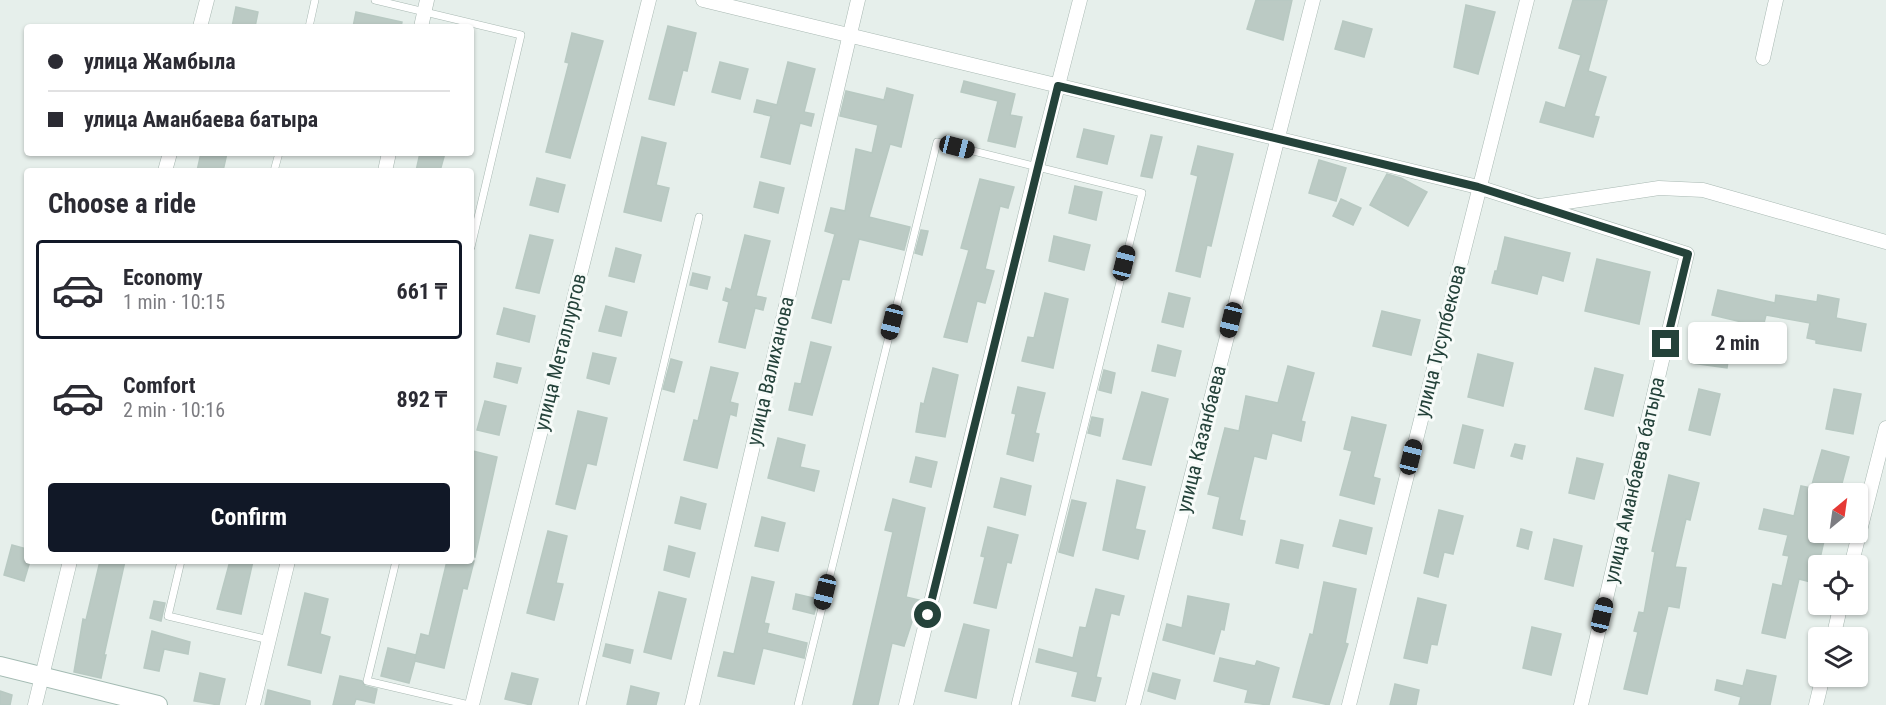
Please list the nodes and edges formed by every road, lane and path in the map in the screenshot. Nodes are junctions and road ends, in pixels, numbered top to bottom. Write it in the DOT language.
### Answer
graph roads {
  1 [pos="207,0"];
  2 [pos="315,0"];
  3 [pos="375,0"];
  4 [pos="649,0"];
  5 [pos="704,0"];
  6 [pos="858,0"];
  7 [pos="1080,0"];
  8 [pos="1313,0"];
  9 [pos="1527,0"];
  10 [pos="1776,0"];
  11 [pos="426,6"];
  12 [pos="201,24"];
  13 [pos="310,24"];
  14 [pos="422,24"];
  15 [pos="848,36"];
  16 [pos="1763,58"];
  17 [pos="1058,86"];
  18 [pos="1278,139"];
  19 [pos="1036,167"];
  20 [pos="1478,187"];
  21 [pos="1538,206"];
  22 [pos="699,216"];
  23 [pos="474,235"];
  24 [pos="1886,242"];
  25 [pos="1886,428"];
  26 [pos="1854,555"];
  27 [pos="69,564"];
  28 [pos="180,564"];
  29 [pos="287,564"];
  30 [pos="395,564"];
  31 [pos="268,640"];
  32 [pos="0,666"];
  33 [pos="42,676"];
  34 [pos="1820,687"];
  35 [pos="35,705"];
  36 [pos="158,705"];
  37 [pos="253,705"];
  38 [pos="470,705"];
  39 [pos="582,705"];
  40 [pos="692,705"];
  41 [pos="798,705"];
  42 [pos="906,705"];
  43 [pos="1015,705"];
  44 [pos="1132,705"];
  45 [pos="1350,705"];
  46 [pos="1581,705"];
  47 [pos="1816,705"];
  1 -- 12 [label="street"];
  2 -- 13 [label="lane"];
  3 -- 11 [label="lane"];
  4 -- 38 [label="street, улица Металлургов"];
  5 -- 15 [label="street"];
  6 -- 15 [label="street, улица Валиханова"];
  7 -- 17 [label="street"];
  8 -- 18 [label="street, улица Казанбаева"];
  9 -- 20 [label="street, улица Тусупбекова"];
  10 -- 16 [label="street"];
  11 -- 14 [label="street"];
  11 -- 23 [label="lane"];
  15 -- 17 [label="street"];
  15 -- 40 [label="street, улица Валиханова"];
  17 -- 18 [label="street"];
  17 -- 19 [label="street"];
  18 -- 20 [label="street"];
  18 -- 44 [label="street, улица Казанбаева"];
  19 -- 41 [label="lane"];
  19 -- 42 [label="street"];
  19 -- 43 [label="lane"];
  20 -- 21 [label="street"];
  20 -- 45 [label="street, улица Тусупбекова"];
  21 -- 24 [label="street"];
  21 -- 46 [label="street, улица Аманбаева батыра"];
  22 -- 39 [label="lane"];
  25 -- 26 [label="street"];
  27 -- 33 [label="street"];
  28 -- 31 [label="lane"];
  29 -- 31 [label="street"];
  30 -- 38 [label="lane"];
  31 -- 37 [label="street"];
  32 -- 33 [label="main road"];
  33 -- 35 [label="street"];
  33 -- 36 [label="main road"];
  34 -- 47 [label="street"];
}
